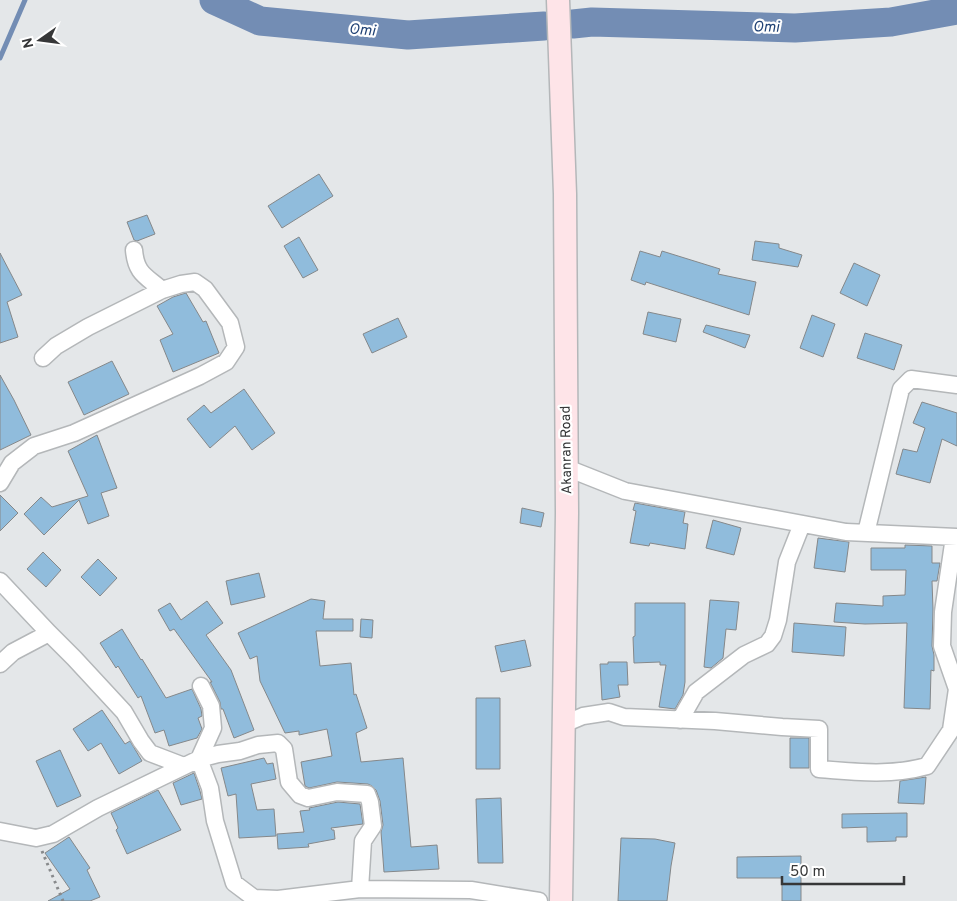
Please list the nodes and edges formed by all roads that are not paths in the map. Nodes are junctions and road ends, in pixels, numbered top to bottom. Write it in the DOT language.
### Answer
graph roads {
  1 [pos="558,0"];
  2 [pos="134,250"];
  3 [pos="162,290"];
  4 [pos="43,358"];
  5 [pos="957,385"];
  6 [pos="567,468"];
  7 [pos="0,483"];
  8 [pos="802,524"];
  9 [pos="866,533"];
  10 [pos="956,537"];
  11 [pos="0,581"];
  12 [pos="49,634"];
  13 [pos="0,664"];
  14 [pos="201,686"];
  15 [pos="680,720"];
  16 [pos="564,724"];
  17 [pos="954,730"];
  18 [pos="199,759"];
  19 [pos="184,766"];
  20 [pos="0,831"];
  21 [pos="360,889"];
  22 [pos="539,901"];
  23 [pos="561,901"];
  1 -- 6 [label="main road, Akanran Road"];
  2 -- 3 [label="street"];
  3 -- 4 [label="street"];
  3 -- 7 [label="street"];
  5 -- 9 [label="street"];
  6 -- 8 [label="street"];
  6 -- 16 [label="main road, Akanran Road"];
  8 -- 9 [label="street"];
  8 -- 15 [label="street"];
  9 -- 10 [label="street"];
  10 -- 17 [label="street"];
  11 -- 12 [label="street"];
  12 -- 13 [label="street"];
  12 -- 19 [label="street"];
  14 -- 18 [label="street"];
  15 -- 16 [label="street"];
  15 -- 17 [label="street"];
  16 -- 23 [label="main road, Akanran Road"];
  18 -- 19 [label="street"];
  18 -- 21 [label="street"];
  18 -- 21 [label="street"];
  19 -- 20 [label="street"];
  21 -- 22 [label="street"];
}
